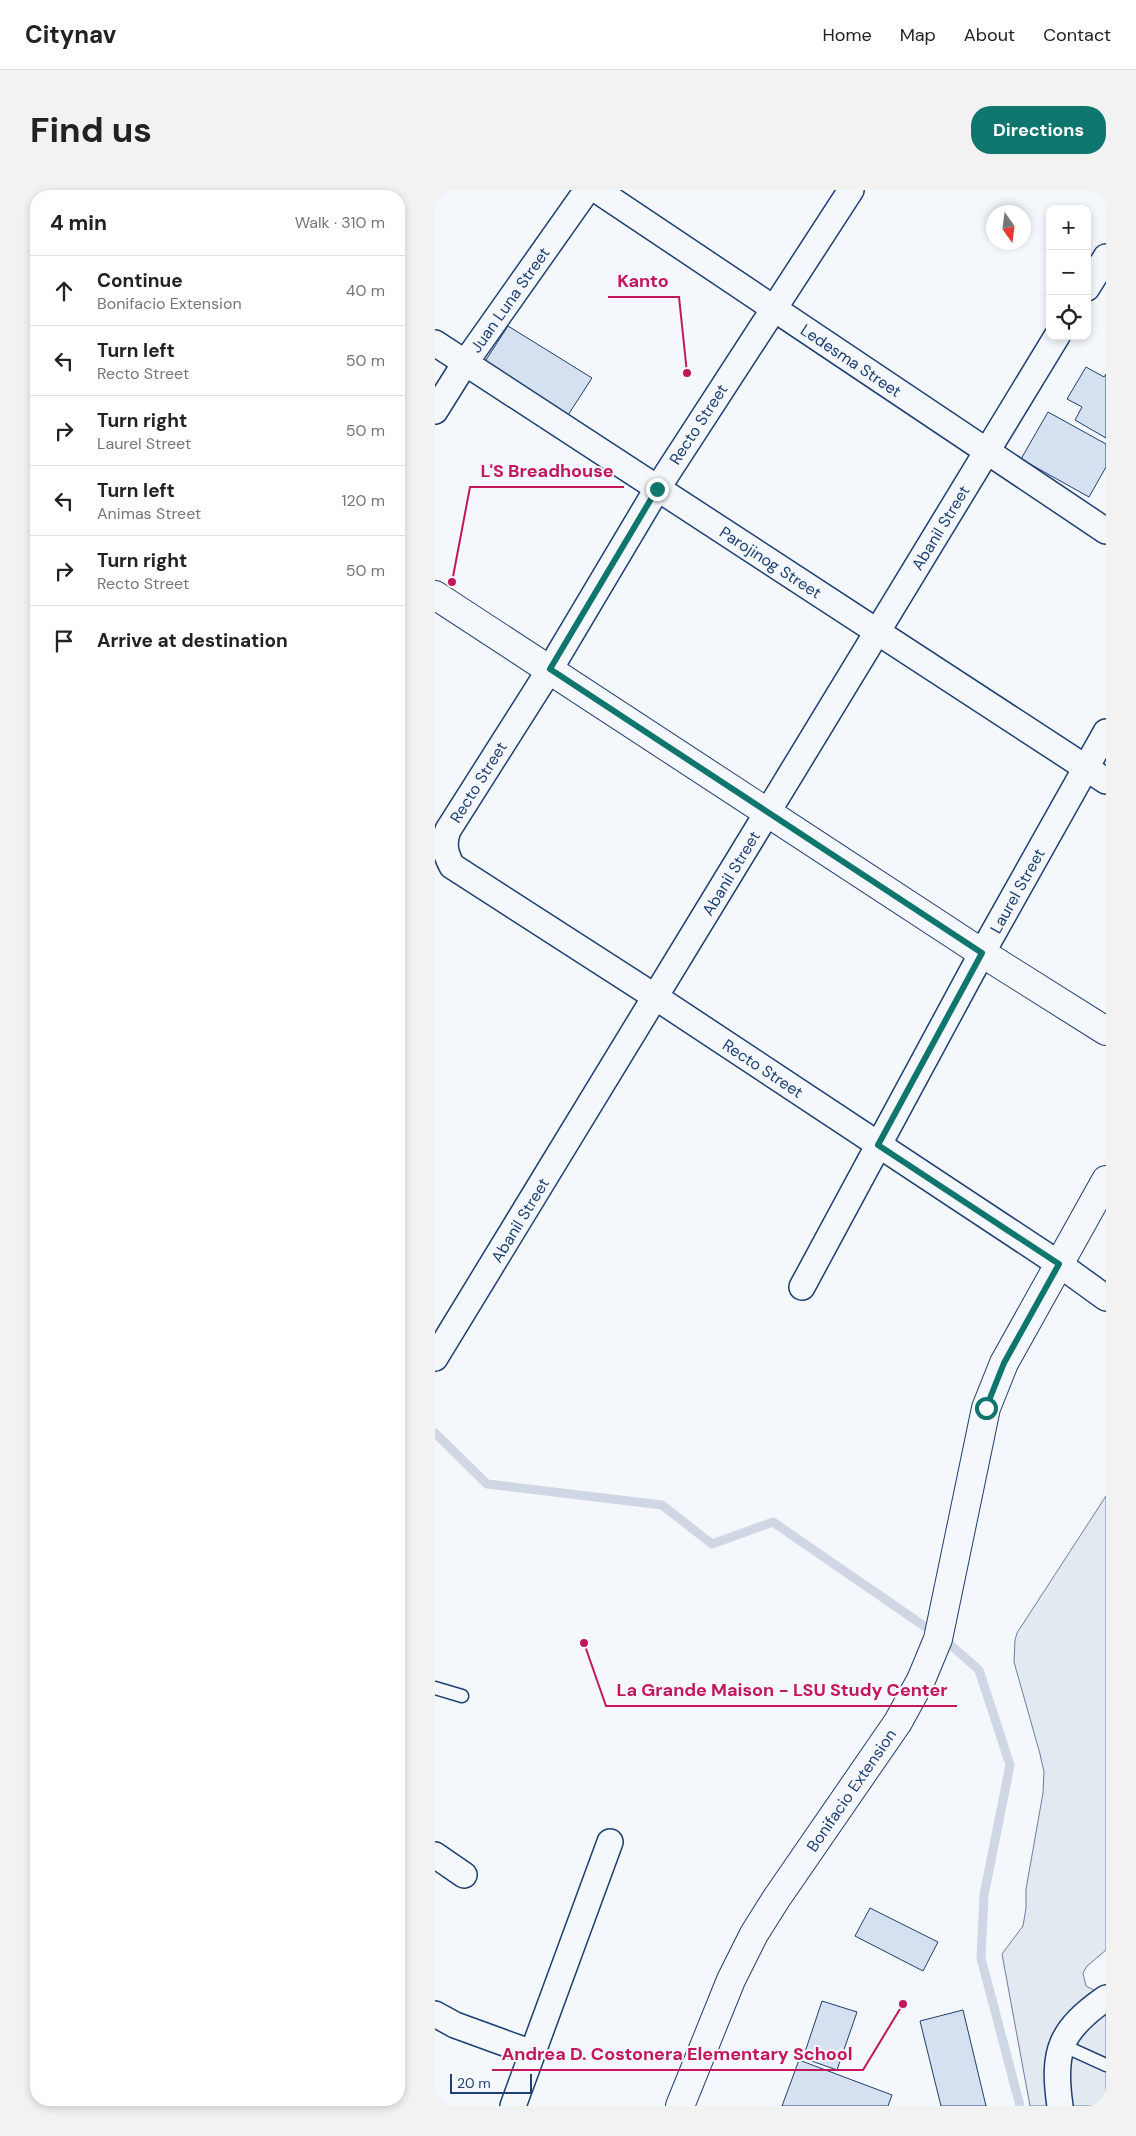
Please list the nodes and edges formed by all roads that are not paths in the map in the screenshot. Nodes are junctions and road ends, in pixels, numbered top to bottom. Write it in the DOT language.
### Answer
graph roads {
  1 [pos="587,190"];
  2 [pos="597,190"];
  3 [pos="851,190"];
  4 [pos="1106,257"];
  5 [pos="1091,281"];
  6 [pos="773,308"];
  7 [pos="1055,340"];
  8 [pos="435,343"];
  9 [pos="465,363"];
  10 [pos="435,411"];
  11 [pos="987,451"];
  12 [pos="657,489"];
  13 [pos="1106,531"];
  14 [pos="435,594"];
  15 [pos="878,632"];
  16 [pos="550,669"];
  17 [pos="1106,732"];
  18 [pos="1096,775"];
  19 [pos="767,812"];
  20 [pos="982,953"];
  21 [pos="657,998"];
  22 [pos="1106,1030"];
  23 [pos="878,1145"];
  24 [pos="1106,1180"];
  25 [pos="1059,1264"];
  26 [pos="802,1287"];
  27 [pos="1106,1298"];
  28 [pos="435,1358"];
  29 [pos="435,1688"];
  30 [pos="462,1696"];
  31 [pos="611,1842"];
  32 [pos="435,1855"];
  33 [pos="464,1875"];
  34 [pos="1106,1998"];
  35 [pos="435,2014"];
  36 [pos="1062,2045"];
  37 [pos="532,2053"];
  38 [pos="1106,2066"];
  39 [pos="513,2106"];
  40 [pos="680,2106"];
  41 [pos="1060,2106"];
  1 -- 9 [label="street, Juan Luna Street"];
  2 -- 6 [label="street, Ledesma Street"];
  3 -- 6 [label="street, Recto Street"];
  4 -- 5 [label="street"];
  6 -- 11 [label="street, Ledesma Street"];
  6 -- 12 [label="street, Recto Street"];
  7 -- 11 [label="street, Abanil Street"];
  8 -- 9 [label="street, Parojinog Street"];
  9 -- 10 [label="street, Juan Luna Street"];
  9 -- 12 [label="street, Parojinog Street"];
  11 -- 13 [label="street, Ledesma Street"];
  11 -- 15 [label="street, Abanil Street"];
  12 -- 15 [label="street, Parojinog Street"];
  12 -- 16 [label="street, Recto Street"];
  14 -- 16 [label="street"];
  15 -- 18 [label="street, Parojinog Street"];
  15 -- 19 [label="street, Abanil Street"];
  16 -- 19 [label="street"];
  16 -- 21 [label="street, Recto Street"];
  17 -- 18 [label="street, Laurel Street"];
  18 -- 20 [label="street, Laurel Street"];
  19 -- 20 [label="street"];
  19 -- 21 [label="street, Abanil Street"];
  20 -- 22 [label="street"];
  20 -- 23 [label="street, Laurel Street"];
  21 -- 23 [label="street, Recto Street"];
  21 -- 28 [label="street, Abanil Street"];
  23 -- 25 [label="street, Recto Street"];
  23 -- 26 [label="street, Laurel Street"];
  24 -- 25 [label="street, Bonifacio Extension"];
  25 -- 27 [label="street, Recto Street"];
  25 -- 40 [label="street, Bonifacio Extension"];
  29 -- 30 [label="lane"];
  31 -- 37 [label="street"];
  32 -- 33 [label="street"];
  34 -- 36 [label="street"];
  35 -- 37 [label="street"];
  36 -- 38 [label="lane"];
  36 -- 41 [label="street"];
  37 -- 39 [label="street"];
}
